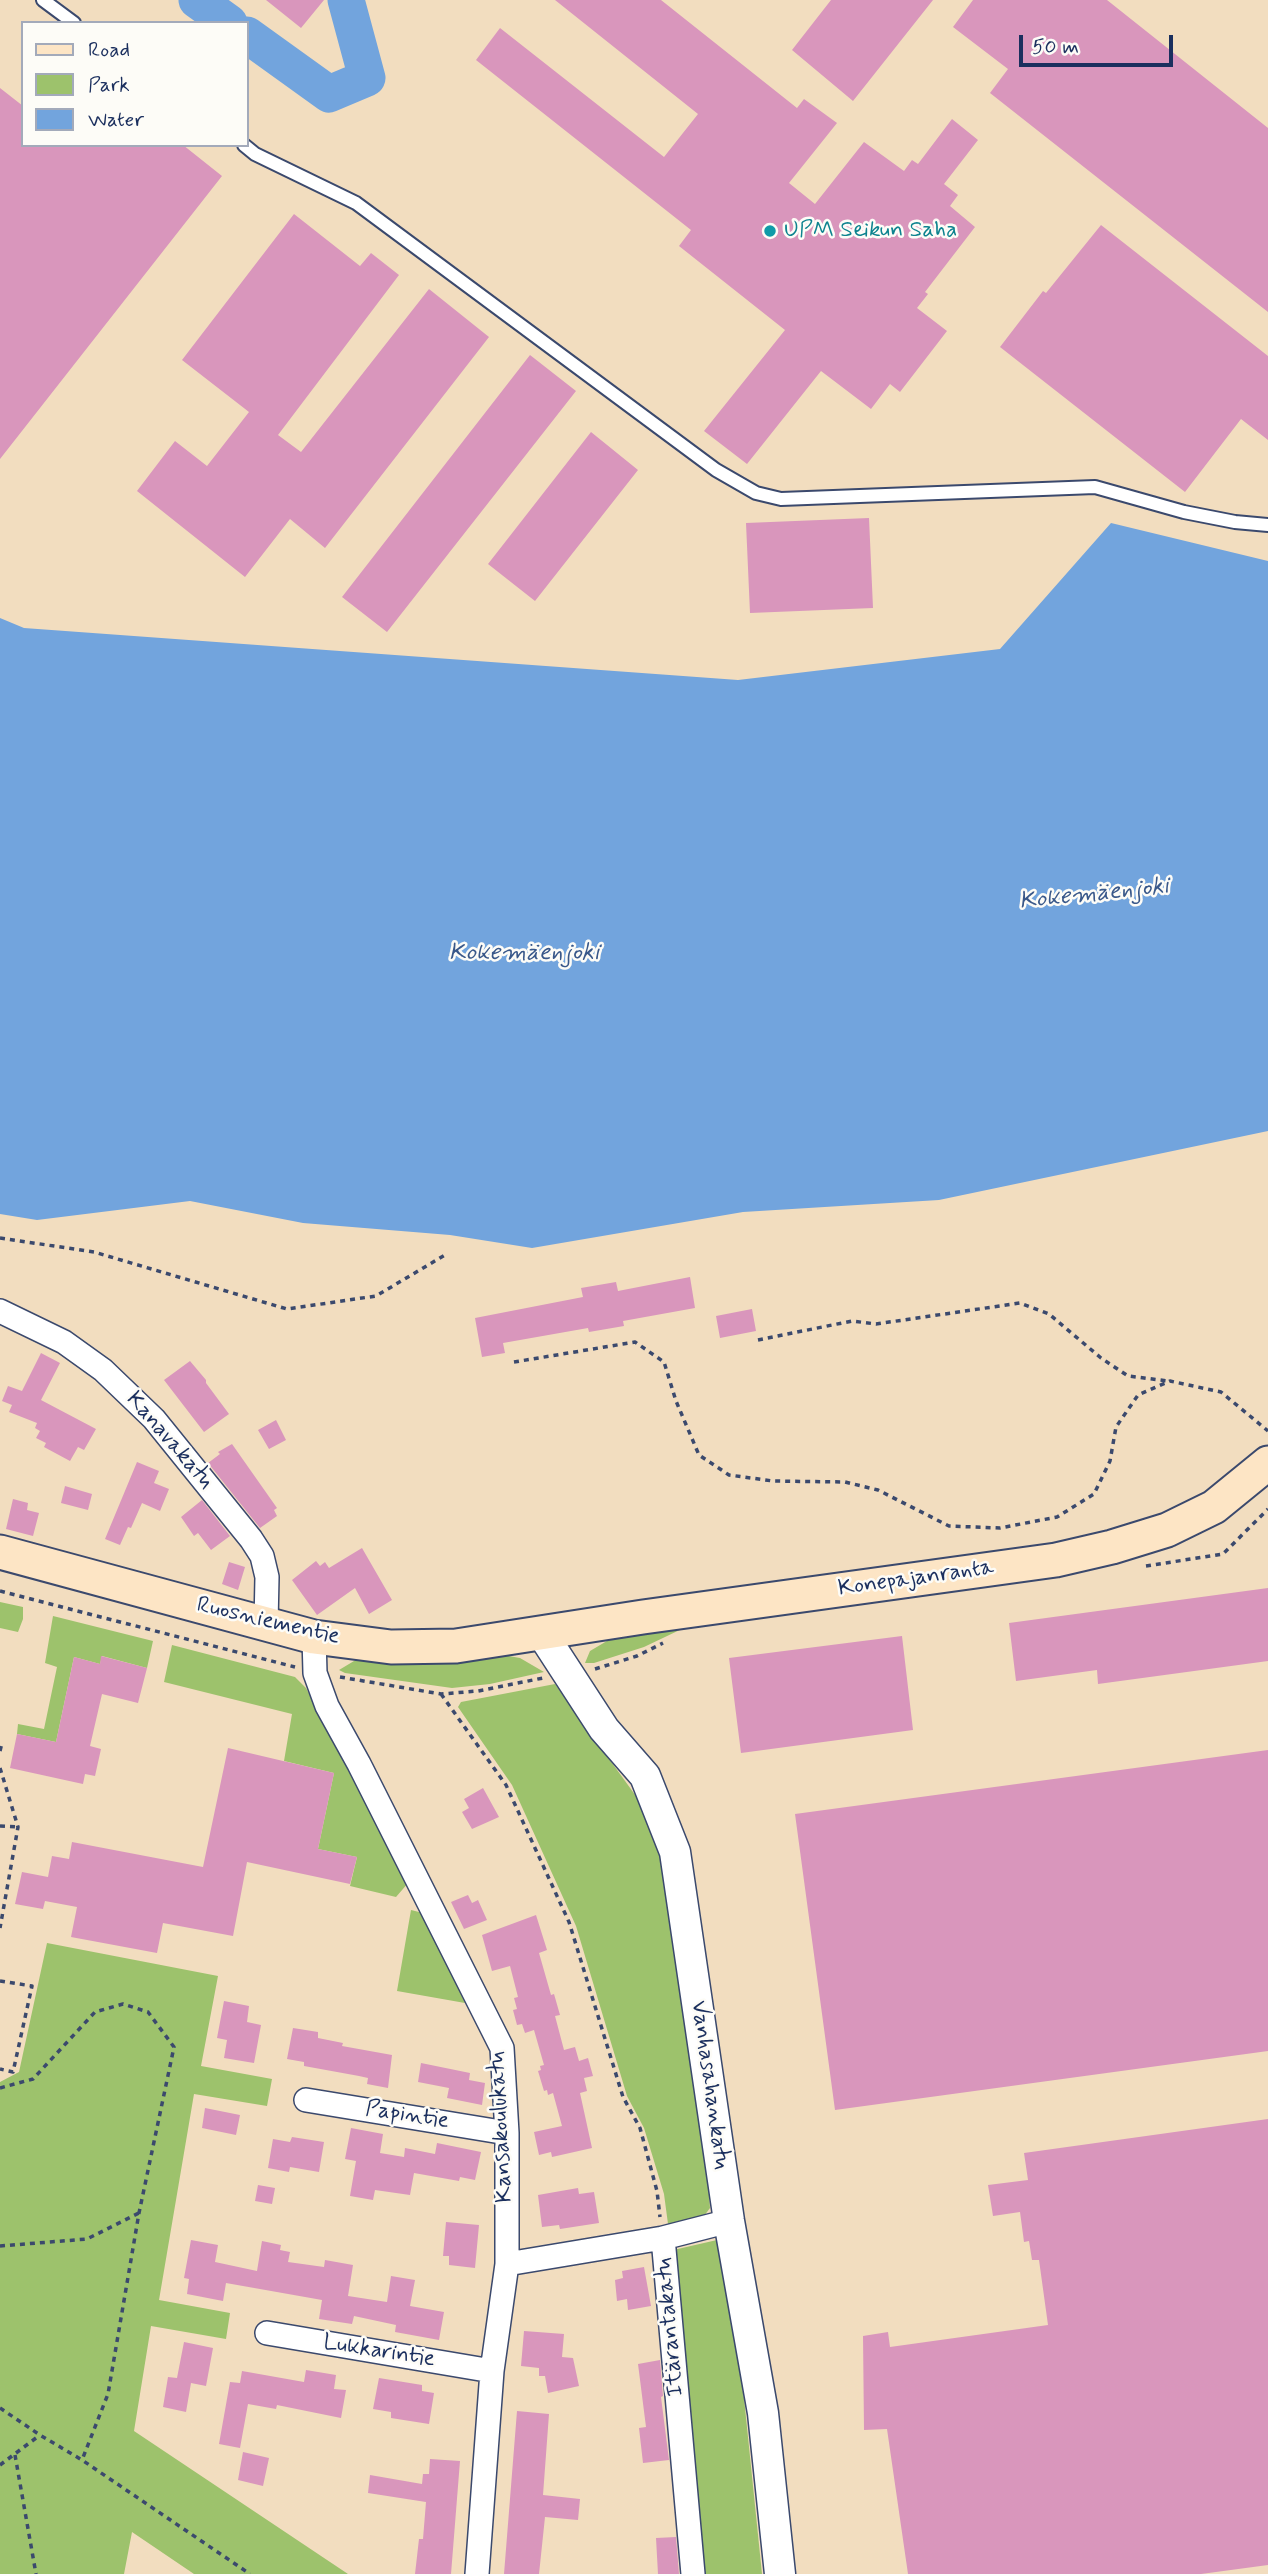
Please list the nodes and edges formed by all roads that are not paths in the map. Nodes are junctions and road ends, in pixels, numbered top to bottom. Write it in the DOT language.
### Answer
graph roads {
  1 [pos="43,0"];
  2 [pos="71,21"];
  3 [pos="247,147"];
  4 [pos="1268,525"];
  5 [pos="0,1311"];
  6 [pos="1268,1462"];
  7 [pos="0,1552"];
  8 [pos="267,1624"];
  9 [pos="541,1632"];
  10 [pos="314,1637"];
  11 [pos="306,2099"];
  12 [pos="507,2133"];
  13 [pos="729,2221"];
  14 [pos="663,2238"];
  15 [pos="507,2264"];
  16 [pos="267,2333"];
  17 [pos="492,2371"];
  18 [pos="477,2574"];
  19 [pos="693,2574"];
  20 [pos="780,2574"];
  1 -- 2 [label="lane"];
  3 -- 4 [label="lane"];
  5 -- 8 [label="street, Kanavakatu"];
  6 -- 9 [label="main road, Konepajanranta"];
  7 -- 8 [label="main road, Ruosniementie"];
  8 -- 10 [label="main road, Ruosniementie"];
  9 -- 10 [label="main road, Ruosniementie"];
  9 -- 13 [label="street, Vanhasahankatu"];
  10 -- 12 [label="street, Kansakoulukatu"];
  11 -- 12 [label="street, Papintie"];
  12 -- 15 [label="street, Kansakoulukatu"];
  13 -- 14 [label="street"];
  13 -- 20 [label="street, Vanhasahankatu"];
  14 -- 15 [label="street, Itärantakatu"];
  14 -- 19 [label="street, Itärantakatu"];
  15 -- 17 [label="street, Kansakoulukatu"];
  16 -- 17 [label="street, Lukkarintie"];
  17 -- 18 [label="street, Kansakoulukatu"];
}
